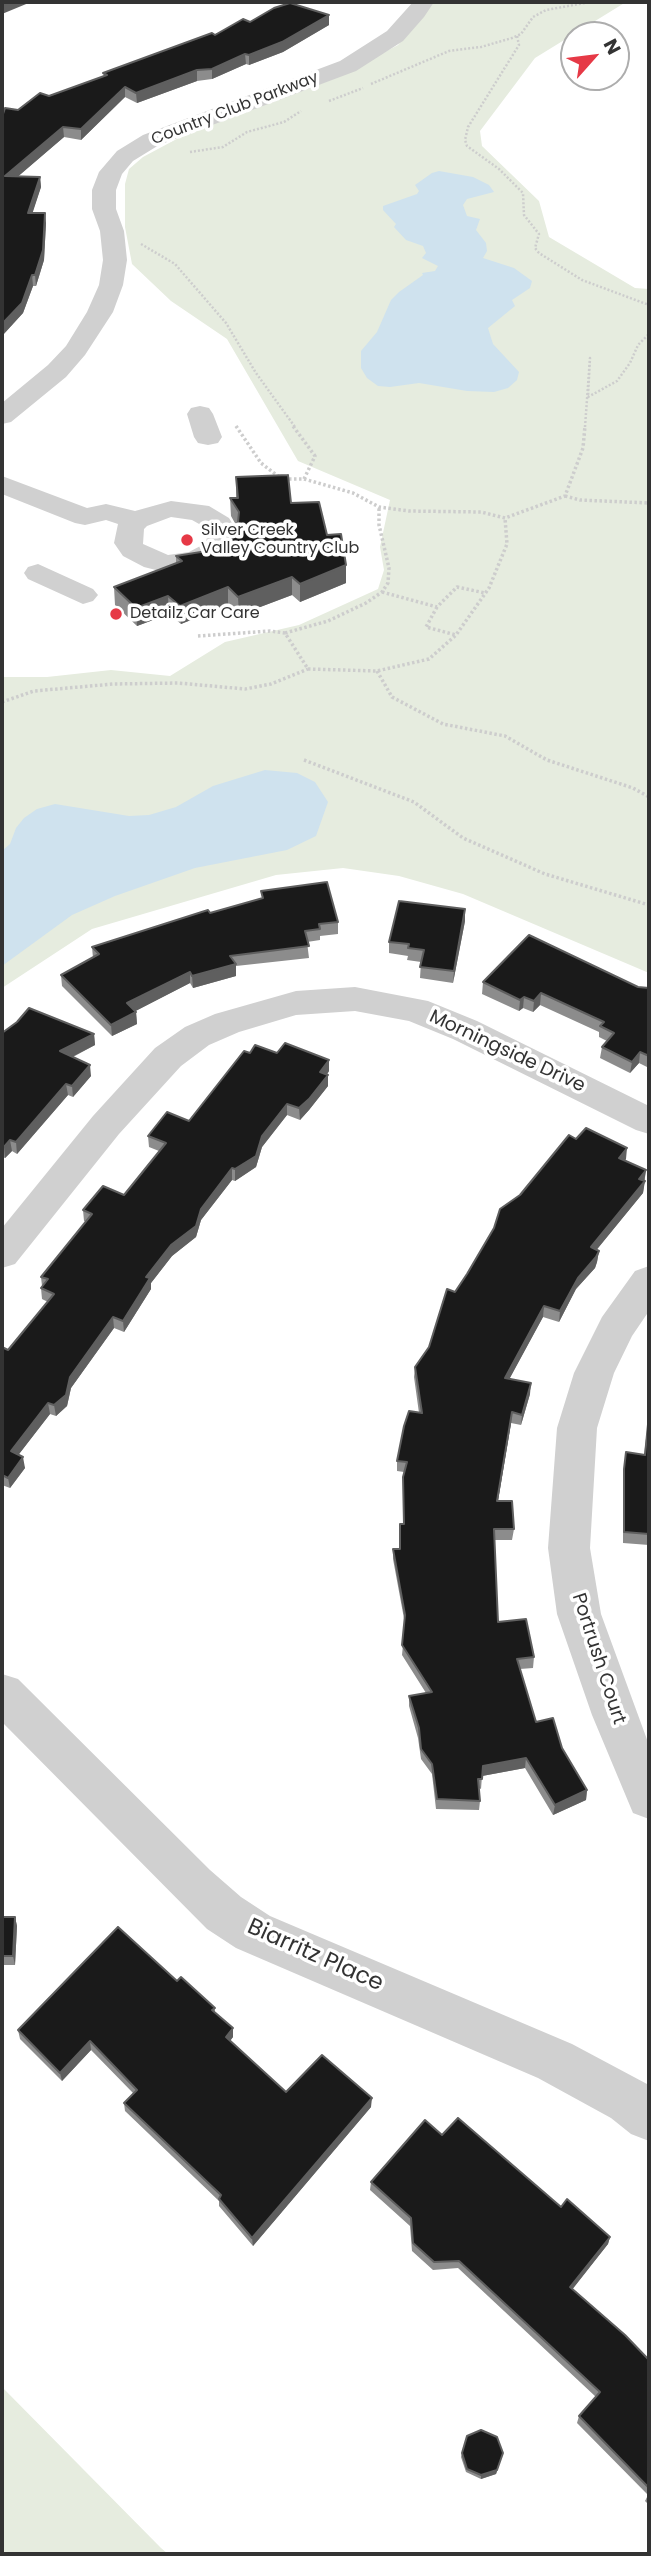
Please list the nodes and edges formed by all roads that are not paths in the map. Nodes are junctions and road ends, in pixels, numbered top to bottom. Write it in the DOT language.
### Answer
graph roads {
  1 [pos="397,2"];
  2 [pos="423,2"];
  3 [pos="302,77"];
  4 [pos="152,132"];
  5 [pos="86,173"];
  6 [pos="73,313"];
  7 [pos="59,335"];
  8 [pos="85,338"];
  9 [pos="2,393"];
  10 [pos="2,416"];
  11 [pos="2,462"];
  12 [pos="2,484"];
  13 [pos="61,496"];
  14 [pos="137,520"];
  15 [pos="38,573"];
  16 [pos="83,594"];
  17 [pos="649,1121"];
  18 [pos="2,1254"];
  19 [pos="649,1281"];
  20 [pos="2,1693"];
  21 [pos="649,1798"];
  22 [pos="649,2116"];
  1 -- 3 [label="street, Country Club Parkway"];
  2 -- 3 [label="street, Country Club Parkway"];
  3 -- 4 [label="street, Country Club Parkway"];
  4 -- 5 [label="street, Country Club Parkway"];
  4 -- 8 [label="street, Country Club Parkway"];
  6 -- 7 [label="street"];
  7 -- 8 [label="street"];
  7 -- 9 [label="street"];
  8 -- 10 [label="street, Country Club Parkway"];
  11 -- 13 [label="street"];
  12 -- 13 [label="street"];
  13 -- 14 [label="street"];
  15 -- 16 [label="street"];
  17 -- 18 [label="street, Morningside Drive"];
  19 -- 21 [label="street, Portrush Court"];
  20 -- 22 [label="street, Biarritz Place"];
}
